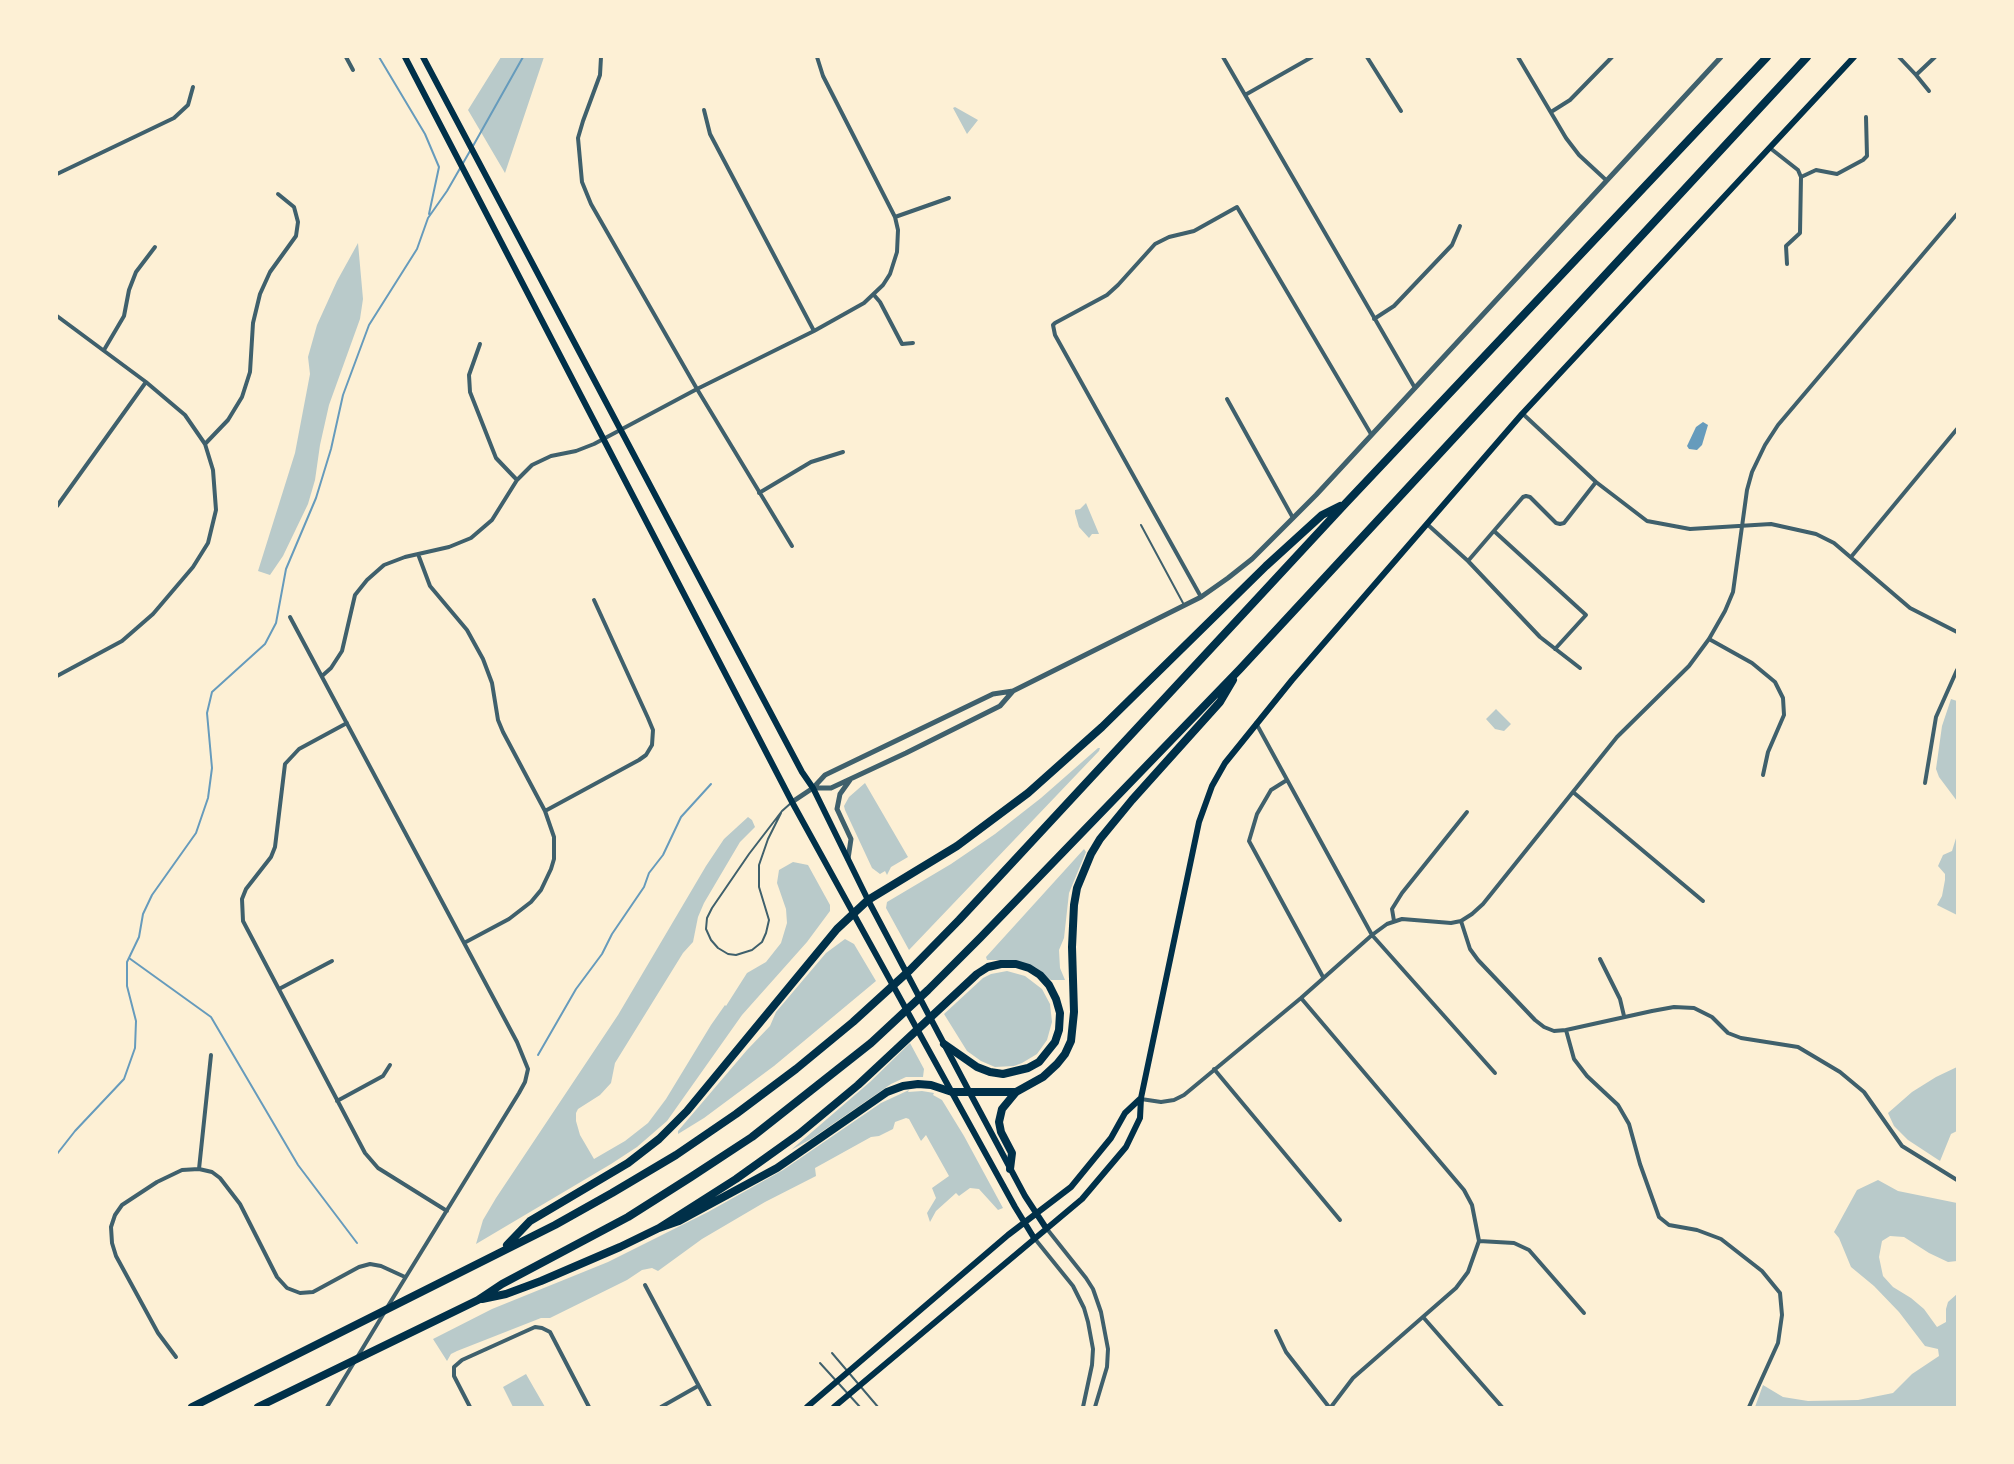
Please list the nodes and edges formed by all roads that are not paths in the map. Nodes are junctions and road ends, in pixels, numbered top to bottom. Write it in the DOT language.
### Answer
graph roads {
  1 [pos="346,57"];
  2 [pos="405,57"];
  3 [pos="423,57"];
  4 [pos="601,57"];
  5 [pos="817,57"];
  6 [pos="1223,57"];
  7 [pos="1312,57"];
  8 [pos="1367,57"];
  9 [pos="1518,57"];
  10 [pos="1612,57"];
  11 [pos="1721,57"];
  12 [pos="1767,57"];
  13 [pos="1807,57"];
  14 [pos="1854,57"];
  15 [pos="1899,57"];
  16 [pos="1935,57"];
  17 [pos="353,70"];
  18 [pos="1916,75"];
  19 [pos="194,87"];
  20 [pos="1929,91"];
  21 [pos="1245,95"];
  22 [pos="704,110"];
  23 [pos="1401,111"];
  24 [pos="1551,112"];
  25 [pos="1866,117"];
  26 [pos="1769,148"];
  27 [pos="57,174"];
  28 [pos="1801,177"];
  29 [pos="1606,180"];
  30 [pos="278,194"];
  31 [pos="949,198"];
  32 [pos="1957,214"];
  33 [pos="895,217"];
  34 [pos="1460,226"];
  35 [pos="155,247"];
  36 [pos="1787,264"];
  37 [pos="874,295"];
  38 [pos="57,316"];
  39 [pos="1374,319"];
  40 [pos="814,331"];
  41 [pos="914,343"];
  42 [pos="480,344"];
  43 [pos="104,350"];
  44 [pos="147,382"];
  45 [pos="1415,388"];
  46 [pos="697,389"];
  47 [pos="1227,399"];
  48 [pos="1522,414"];
  49 [pos="1957,429"];
  50 [pos="621,430"];
  51 [pos="1371,434"];
  52 [pos="604,439"];
  53 [pos="205,444"];
  54 [pos="843,452"];
  55 [pos="517,480"];
  56 [pos="1596,482"];
  57 [pos="759,493"];
  58 [pos="1344,505"];
  59 [pos="57,506"];
  60 [pos="1293,519"];
  61 [pos="1426,524"];
  62 [pos="1141,525"];
  63 [pos="1743,526"];
  64 [pos="1494,531"];
  65 [pos="792,546"];
  66 [pos="418,554"];
  67 [pos="1851,557"];
  68 [pos="1468,561"];
  69 [pos="1201,597"];
  70 [pos="594,600"];
  71 [pos="1185,606"];
  72 [pos="290,617"];
  73 [pos="1957,632"];
  74 [pos="1709,639"];
  75 [pos="1555,649"];
  76 [pos="1580,668"];
  77 [pos="1240,669"];
  78 [pos="1957,670"];
  79 [pos="57,676"];
  80 [pos="322,676"];
  81 [pos="1013,691"];
  82 [pos="347,723"];
  83 [pos="1256,723"];
  84 [pos="1763,775"];
  85 [pos="851,779"];
  86 [pos="1287,780"];
  87 [pos="1925,783"];
  88 [pos="813,788"];
  89 [pos="1573,792"];
  90 [pos="792,802"];
  91 [pos="545,811"];
  92 [pos="1467,812"];
  93 [pos="781,813"];
  94 [pos="848,859"];
  95 [pos="868,900"];
  96 [pos="1703,901"];
  97 [pos="854,914"];
  98 [pos="1394,921"];
  99 [pos="1461,921"];
  100 [pos="1372,935"];
  101 [pos="464,943"];
  102 [pos="1600,959"];
  103 [pos="332,961"];
  104 [pos="1323,977"];
  105 [pos="279,989"];
  106 [pos="1301,998"];
  107 [pos="1624,1016"];
  108 [pos="1566,1030"];
  109 [pos="944,1044"];
  110 [pos="211,1055"];
  111 [pos="390,1065"];
  112 [pos="1214,1069"];
  113 [pos="1495,1073"];
  114 [pos="952,1092"];
  115 [pos="1016,1092"];
  116 [pos="970,1093"];
  117 [pos="1141,1098"];
  118 [pos="338,1101"];
  119 [pos="199,1169"];
  120 [pos="1010,1169"];
  121 [pos="1957,1180"];
  122 [pos="447,1211"];
  123 [pos="1036,1214"];
  124 [pos="1340,1220"];
  125 [pos="1024,1223"];
  126 [pos="659,1228"];
  127 [pos="1046,1228"];
  128 [pos="1035,1238"];
  129 [pos="1479,1241"];
  130 [pos="502,1251"];
  131 [pos="405,1277"];
  132 [pos="645,1286"];
  133 [pos="478,1300"];
  134 [pos="1584,1313"];
  135 [pos="1423,1317"];
  136 [pos="1276,1331"];
  137 [pos="832,1353"];
  138 [pos="176,1357"];
  139 [pos="820,1363"];
  140 [pos="848,1371"];
  141 [pos="837,1381"];
  142 [pos="860,1385"];
  143 [pos="698,1386"];
  144 [pos="849,1394"];
  145 [pos="192,1407"];
  146 [pos="258,1407"];
  147 [pos="327,1407"];
  148 [pos="470,1407"];
  149 [pos="589,1407"];
  150 [pos="661,1407"];
  151 [pos="710,1407"];
  152 [pos="807,1407"];
  153 [pos="834,1407"];
  154 [pos="860,1407"];
  155 [pos="878,1407"];
  156 [pos="1083,1407"];
  157 [pos="1095,1407"];
  158 [pos="1330,1407"];
  159 [pos="1502,1407"];
  160 [pos="1749,1407"];
  1 -- 17 [label="street"];
  2 -- 52 [label="main road"];
  3 -- 50 [label="main road"];
  4 -- 46 [label="street"];
  5 -- 33 [label="street"];
  6 -- 21 [label="street"];
  7 -- 21 [label="street"];
  8 -- 23 [label="street"];
  9 -- 24 [label="street"];
  10 -- 24 [label="street"];
  11 -- 29 [label="street"];
  12 -- 58 [label="highway"];
  13 -- 77 [label="highway"];
  14 -- 26 [label="main road"];
  15 -- 18 [label="street"];
  16 -- 18 [label="street"];
  18 -- 20 [label="street"];
  19 -- 27 [label="street"];
  21 -- 39 [label="street"];
  22 -- 40 [label="street"];
  24 -- 29 [label="street"];
  25 -- 28 [label="street"];
  26 -- 28 [label="street"];
  26 -- 48 [label="main road"];
  28 -- 36 [label="street"];
  29 -- 45 [label="street"];
  30 -- 53 [label="street"];
  31 -- 33 [label="street"];
  32 -- 63 [label="street"];
  33 -- 37 [label="street"];
  34 -- 39 [label="street"];
  35 -- 43 [label="street"];
  37 -- 40 [label="street"];
  37 -- 41 [label="street"];
  38 -- 43 [label="street"];
  39 -- 45 [label="street"];
  40 -- 46 [label="street"];
  42 -- 55 [label="street"];
  43 -- 44 [label="street"];
  44 -- 53 [label="street"];
  44 -- 59 [label="street"];
  45 -- 51 [label="street"];
  46 -- 50 [label="street"];
  46 -- 57 [label="street"];
  47 -- 60 [label="street"];
  48 -- 56 [label="street"];
  48 -- 61 [label="main road"];
  49 -- 67 [label="street"];
  50 -- 52 [label="street"];
  50 -- 88 [label="main road"];
  51 -- 60 [label="street"];
  51 -- 69 [label="street"];
  52 -- 55 [label="street"];
  52 -- 90 [label="main road"];
  53 -- 79 [label="street"];
  54 -- 57 [label="street"];
  55 -- 66 [label="street"];
  56 -- 63 [label="street"];
  56 -- 64 [label="street"];
  57 -- 65 [label="street"];
  58 -- 95 [label="highway"];
  58 -- 130 [label="highway"];
  60 -- 69 [label="street"];
  61 -- 68 [label="street"];
  61 -- 83 [label="main road"];
  62 -- 71 [label="lane"];
  63 -- 67 [label="street"];
  63 -- 74 [label="street"];
  64 -- 68 [label="street"];
  64 -- 75 [label="street"];
  66 -- 80 [label="street"];
  66 -- 91 [label="street"];
  67 -- 73 [label="street"];
  68 -- 75 [label="street"];
  69 -- 71 [label="street"];
  70 -- 91 [label="street"];
  71 -- 81 [label="street"];
  72 -- 80 [label="street"];
  74 -- 84 [label="street"];
  74 -- 89 [label="street"];
  75 -- 76 [label="street"];
  77 -- 115 [label="highway"];
  77 -- 133 [label="highway"];
  78 -- 87 [label="street"];
  80 -- 82 [label="street"];
  81 -- 85 [label="street"];
  81 -- 88 [label="street"];
  82 -- 101 [label="street"];
  82 -- 105 [label="street"];
  83 -- 86 [label="street"];
  83 -- 117 [label="main road"];
  85 -- 88 [label="street"];
  85 -- 94 [label="street"];
  86 -- 100 [label="street"];
  86 -- 104 [label="street"];
  88 -- 90 [label="street"];
  88 -- 94 [label="main road"];
  89 -- 96 [label="street"];
  89 -- 99 [label="street"];
  90 -- 93 [label="lane"];
  90 -- 97 [label="main road"];
  91 -- 101 [label="street"];
  92 -- 98 [label="street"];
  93 -- 93 [label="lane"];
  94 -- 95 [label="main road"];
  95 -- 97 [label="highway"];
  95 -- 109 [label="main road"];
  97 -- 114 [label="main road"];
  97 -- 130 [label="highway"];
  98 -- 99 [label="street"];
  98 -- 100 [label="street"];
  99 -- 108 [label="street"];
  100 -- 104 [label="street"];
  100 -- 113 [label="street"];
  101 -- 122 [label="street"];
  102 -- 107 [label="street"];
  103 -- 105 [label="street"];
  104 -- 106 [label="street"];
  105 -- 118 [label="street"];
  106 -- 112 [label="street"];
  106 -- 129 [label="street"];
  107 -- 108 [label="street"];
  107 -- 121 [label="street"];
  108 -- 160 [label="street"];
  109 -- 116 [label="main road"];
  109 -- 126 [label="highway"];
  110 -- 119 [label="street"];
  111 -- 118 [label="street"];
  112 -- 117 [label="street"];
  112 -- 124 [label="street"];
  114 -- 116 [label="highway"];
  114 -- 125 [label="main road"];
  114 -- 126 [label="highway"];
  115 -- 116 [label="highway"];
  115 -- 120 [label="highway"];
  116 -- 120 [label="main road"];
  117 -- 123 [label="main road"];
  117 -- 127 [label="main road"];
  118 -- 122 [label="street"];
  119 -- 131 [label="street"];
  119 -- 138 [label="street"];
  120 -- 123 [label="main road"];
  122 -- 131 [label="street"];
  123 -- 125 [label="main road"];
  123 -- 127 [label="main road"];
  125 -- 128 [label="main road"];
  125 -- 140 [label="main road"];
  126 -- 133 [label="highway"];
  127 -- 128 [label="main road"];
  127 -- 157 [label="street"];
  128 -- 142 [label="main road"];
  128 -- 156 [label="street"];
  129 -- 134 [label="street"];
  129 -- 135 [label="street"];
  130 -- 145 [label="highway"];
  131 -- 147 [label="street"];
  132 -- 143 [label="street"];
  133 -- 146 [label="highway"];
  135 -- 158 [label="street"];
  135 -- 159 [label="street"];
  136 -- 158 [label="street"];
  137 -- 140 [label="lane"];
  139 -- 141 [label="lane"];
  140 -- 141 [label="main road"];
  140 -- 142 [label="lane"];
  141 -- 144 [label="lane"];
  141 -- 152 [label="main road"];
  142 -- 144 [label="main road"];
  142 -- 155 [label="lane"];
  143 -- 150 [label="street"];
  143 -- 151 [label="street"];
  144 -- 153 [label="main road"];
  144 -- 154 [label="lane"];
  148 -- 149 [label="street"];
}
